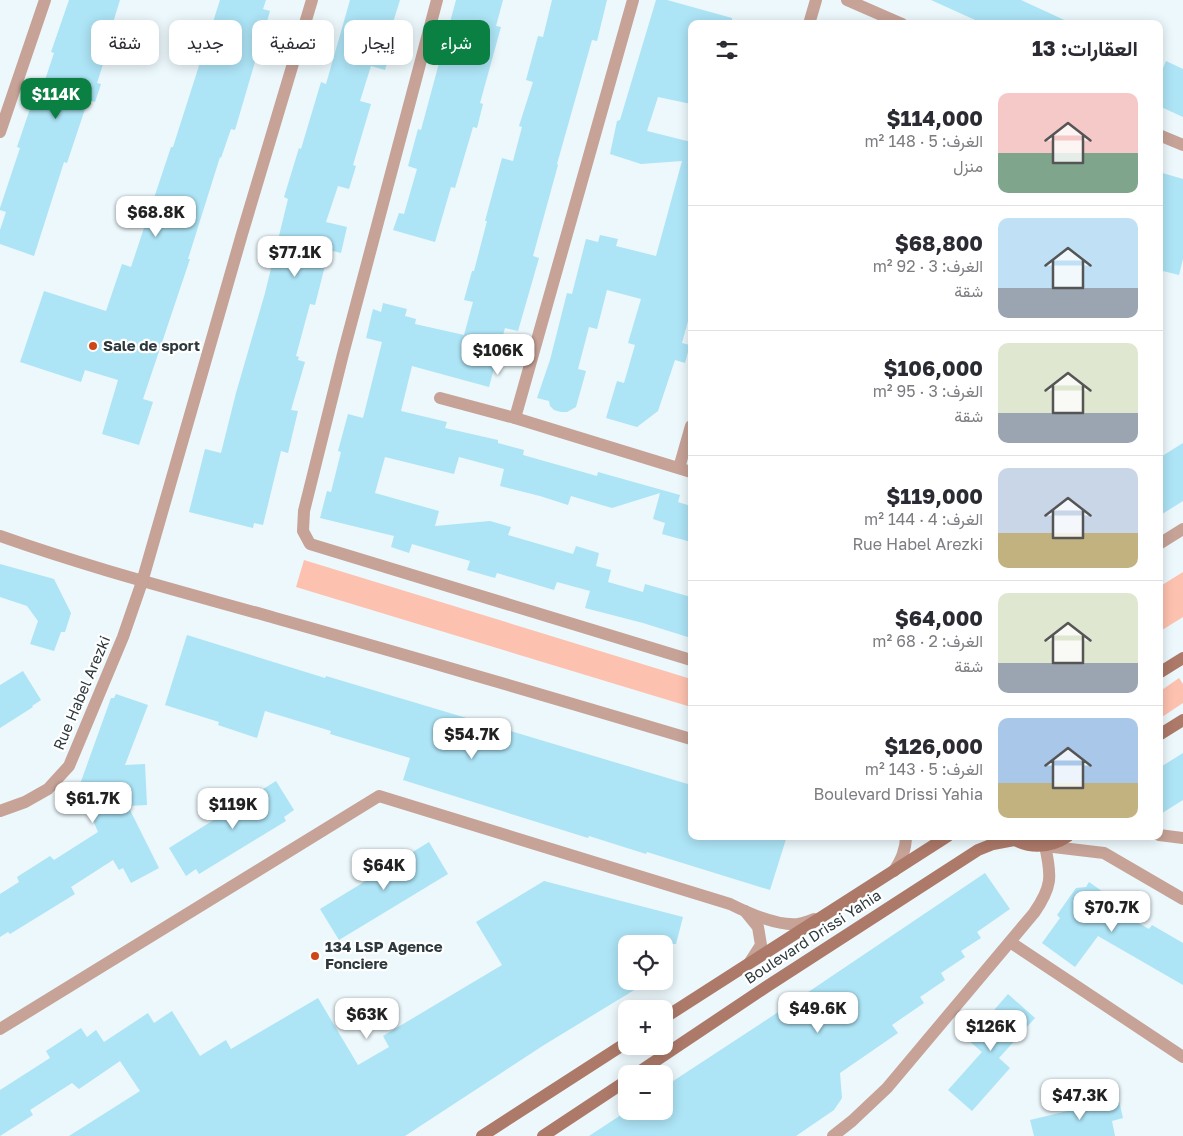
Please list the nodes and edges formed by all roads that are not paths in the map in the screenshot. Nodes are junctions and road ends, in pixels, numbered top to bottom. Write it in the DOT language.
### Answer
graph roads {
  1 [pos="45,0"];
  2 [pos="312,0"];
  3 [pos="437,0"];
  4 [pos="633,0"];
  5 [pos="816,0"];
  6 [pos="847,0"];
  7 [pos="810,20"];
  8 [pos="893,20"];
  9 [pos="0,132"];
  10 [pos="1163,137"];
  11 [pos="1183,145"];
  12 [pos="440,398"];
  13 [pos="515,418"];
  14 [pos="688,448"];
  15 [pos="685,470"];
  16 [pos="1183,529"];
  17 [pos="0,536"];
  18 [pos="1163,542"];
  19 [pos="142,582"];
  20 [pos="1183,658"];
  21 [pos="688,659"];
  22 [pos="1163,670"];
  23 [pos="1183,720"];
  24 [pos="1163,732"];
  25 [pos="688,738"];
  26 [pos="0,811"];
  27 [pos="1163,836"];
  28 [pos="1183,838"];
  29 [pos="906,840"];
  30 [pos="942,840"];
  31 [pos="1005,840"];
  32 [pos="1017,840"];
  33 [pos="1061,840"];
  34 [pos="1045,846"];
  35 [pos="894,872"];
  36 [pos="1183,898"];
  37 [pos="745,911"];
  38 [pos="823,916"];
  39 [pos="1010,942"];
  40 [pos="750,962"];
  41 [pos="673,1012"];
  42 [pos="0,1029"];
  43 [pos="618,1048"];
  44 [pos="1183,1057"];
  45 [pos="649,1065"];
  46 [pos="618,1085"];
  47 [pos="482,1136"];
  48 [pos="543,1136"];
  49 [pos="833,1136"];
  1 -- 9 [label="street"];
  2 -- 19 [label="street, Rue Habel Arezki"];
  3 -- 21 [label="street"];
  4 -- 13 [label="street"];
  5 -- 7 [label="street"];
  6 -- 8 [label="street"];
  10 -- 11 [label="street"];
  12 -- 13 [label="street"];
  13 -- 15 [label="street"];
  14 -- 15 [label="street"];
  16 -- 18 [label="street"];
  17 -- 19 [label="street"];
  19 -- 25 [label="street"];
  19 -- 26 [label="street, Rue Habel Arezki"];
  20 -- 22 [label="main road"];
  23 -- 24 [label="main road"];
  27 -- 28 [label="street"];
  29 -- 35 [label="street"];
  30 -- 35 [label="main road, Boulevard Drissi Yahia"];
  31 -- 45 [label="main road, Boulevard Drissi Yahia"];
  32 -- 34 [label="main road"];
  33 -- 34 [label="main road"];
  34 -- 36 [label="street"];
  34 -- 39 [label="street"];
  35 -- 38 [label="main road, Boulevard Drissi Yahia"];
  37 -- 38 [label="street"];
  37 -- 40 [label="street"];
  37 -- 42 [label="street"];
  38 -- 40 [label="main road, Boulevard Drissi Yahia"];
  39 -- 44 [label="street"];
  39 -- 49 [label="street"];
  40 -- 41 [label="main road, Boulevard Drissi Yahia"];
  43 -- 47 [label="main road"];
  46 -- 48 [label="main road"];
}
